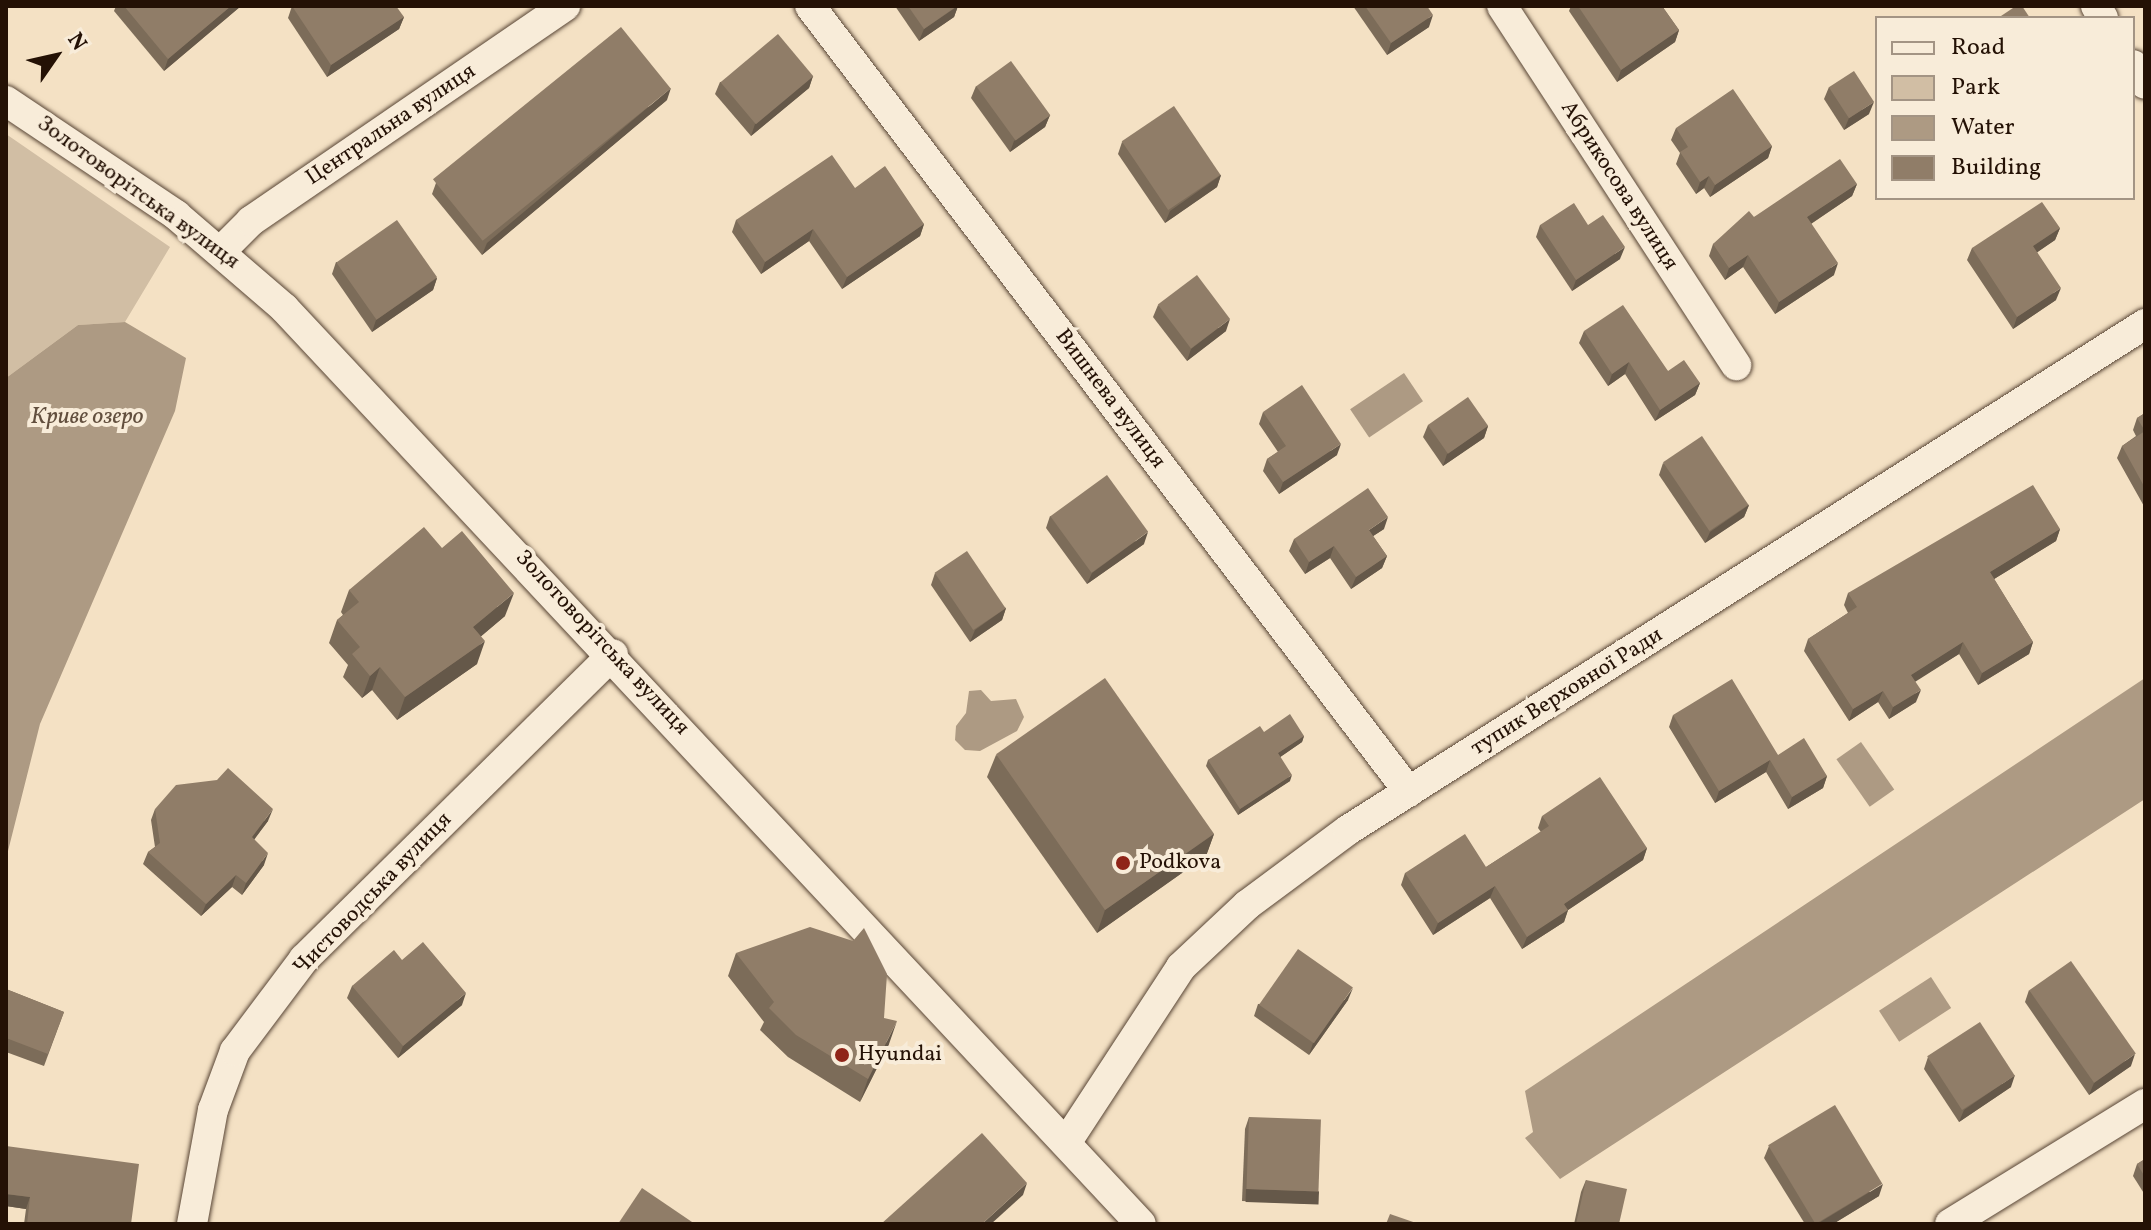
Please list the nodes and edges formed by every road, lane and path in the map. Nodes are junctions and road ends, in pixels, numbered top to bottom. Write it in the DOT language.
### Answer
graph roads {
  1 [pos="565,6"];
  2 [pos="810,6"];
  3 [pos="1502,6"];
  4 [pos="14,105"];
  5 [pos="222,250"];
  6 [pos="2145,324"];
  7 [pos="1736,365"];
  8 [pos="613,654"];
  9 [pos="1409,792"];
  10 [pos="2145,1104"];
  11 [pos="1066,1143"];
  12 [pos="192,1224"];
  13 [pos="1141,1224"];
  14 [pos="1950,1224"];
  1 -- 5 [label="street, Центральна вулиця"];
  2 -- 9 [label="street, Вишнева вулиця"];
  3 -- 7 [label="street, Абрикосова вулиця"];
  4 -- 5 [label="street, Золотоворітська вулиця"];
  5 -- 8 [label="street, Золотоворітська вулиця"];
  6 -- 9 [label="street, тупик Верховної Ради"];
  8 -- 11 [label="street, Золотоворітська вулиця"];
  8 -- 12 [label="street, Чистоводська вулиця"];
  9 -- 11 [label="street, тупик Верховної Ради"];
  10 -- 14 [label="street"];
  11 -- 13 [label="street, Золотоворітська вулиця"];
}
